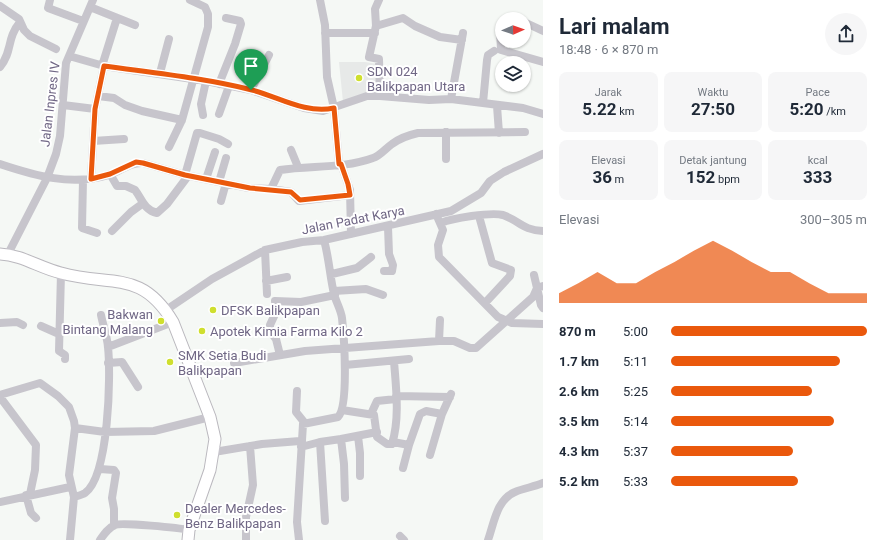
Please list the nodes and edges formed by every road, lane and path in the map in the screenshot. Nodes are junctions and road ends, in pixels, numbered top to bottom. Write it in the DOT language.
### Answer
graph roads {
  1 [pos="50,0"];
  2 [pos="190,0"];
  3 [pos="320,0"];
  4 [pos="379,0"];
  5 [pos="91,3"];
  6 [pos="0,6"];
  7 [pos="117,18"];
  8 [pos="226,18"];
  9 [pos="83,20"];
  10 [pos="20,22"];
  11 [pos="135,25"];
  12 [pos="531,25"];
  13 [pos="376,30"];
  14 [pos="543,31"];
  15 [pos="325,33"];
  16 [pos="169,39"];
  17 [pos="501,48"];
  18 [pos="56,50"];
  19 [pos="494,51"];
  20 [pos="269,55"];
  21 [pos="69,56"];
  22 [pos="543,62"];
  23 [pos="1,63"];
  24 [pos="103,66"];
  25 [pos="160,73"];
  26 [pos="195,79"];
  27 [pos="206,81"];
  28 [pos="218,84"];
  29 [pos="229,86"];
  30 [pos="251,90"];
  31 [pos="98,96"];
  32 [pos="380,96"];
  33 [pos="451,99"];
  34 [pos="483,103"];
  35 [pos="63,105"];
  36 [pos="498,106"];
  37 [pos="334,108"];
  38 [pos="95,109"];
  39 [pos="219,114"];
  40 [pos="543,114"];
  41 [pos="202,115"];
  42 [pos="182,120"];
  43 [pos="449,132"];
  44 [pos="524,132"];
  45 [pos="499,133"];
  46 [pos="124,139"];
  47 [pos="93,141"];
  48 [pos="228,144"];
  49 [pos="169,147"];
  50 [pos="291,150"];
  51 [pos="215,152"];
  52 [pos="543,154"];
  53 [pos="226,158"];
  54 [pos="446,159"];
  55 [pos="0,164"];
  56 [pos="340,164"];
  57 [pos="298,167"];
  58 [pos="110,174"];
  59 [pos="186,175"];
  60 [pos="47,178"];
  61 [pos="87,179"];
  62 [pos="206,179"];
  63 [pos="222,182"];
  64 [pos="271,189"];
  65 [pos="350,195"];
  66 [pos="221,200"];
  67 [pos="142,204"];
  68 [pos="436,214"];
  69 [pos="479,216"];
  70 [pos="441,223"];
  71 [pos="388,227"];
  72 [pos="112,231"];
  73 [pos="543,231"];
  74 [pos="97,233"];
  75 [pos="351,234"];
  76 [pos="324,240"];
  77 [pos="265,250"];
  78 [pos="4,254"];
  79 [pos="371,258"];
  80 [pos="384,271"];
  81 [pos="61,273"];
  82 [pos="332,274"];
  83 [pos="534,275"];
  84 [pos="287,276"];
  85 [pos="266,281"];
  86 [pos="540,287"];
  87 [pos="334,293"];
  88 [pos="267,294"];
  89 [pos="382,296"];
  90 [pos="485,303"];
  91 [pos="543,308"];
  92 [pos="166,310"];
  93 [pos="101,314"];
  94 [pos="440,320"];
  95 [pos="505,321"];
  96 [pos="174,322"];
  97 [pos="0,323"];
  98 [pos="543,324"];
  99 [pos="23,325"];
  100 [pos="41,326"];
  101 [pos="59,334"];
  102 [pos="438,340"];
  103 [pos="108,347"];
  104 [pos="344,350"];
  105 [pos="280,355"];
  106 [pos="65,359"];
  107 [pos="409,360"];
  108 [pos="394,361"];
  109 [pos="108,363"];
  110 [pos="234,363"];
  111 [pos="345,365"];
  112 [pos="138,387"];
  113 [pos="298,391"];
  114 [pos="0,396"];
  115 [pos="396,398"];
  116 [pos="342,410"];
  117 [pos="371,414"];
  118 [pos="442,414"];
  119 [pos="210,417"];
  120 [pos="304,422"];
  121 [pos="75,428"];
  122 [pos="106,432"];
  123 [pos="377,432"];
  124 [pos="358,436"];
  125 [pos="341,439"];
  126 [pos="320,442"];
  127 [pos="393,442"];
  128 [pos="301,444"];
  129 [pos="409,445"];
  130 [pos="250,446"];
  131 [pos="214,452"];
  132 [pos="430,455"];
  133 [pos="403,468"];
  134 [pos="100,469"];
  135 [pos="360,476"];
  136 [pos="543,483"];
  137 [pos="70,487"];
  138 [pos="28,495"];
  139 [pos="74,497"];
  140 [pos="345,498"];
  141 [pos="0,502"];
  142 [pos="36,518"];
  143 [pos="325,521"];
  144 [pos="114,525"];
  145 [pos="188,535"];
  146 [pos="70,540"];
  147 [pos="100,540"];
  148 [pos="246,540"];
  149 [pos="299,540"];
  150 [pos="488,540"];
  1 -- 9 [label="street"];
  2 -- 26 [label="street"];
  3 -- 15 [label="street"];
  4 -- 13 [label="street"];
  5 -- 7 [label="street"];
  5 -- 9 [label="street, Jalan Inpres IV"];
  6 -- 10 [label="street"];
  7 -- 11 [label="street"];
  7 -- 24 [label="street"];
  8 -- 28 [label="street"];
  9 -- 21 [label="street, Jalan Inpres IV"];
  10 -- 18 [label="street"];
  10 -- 23 [label="street"];
  12 -- 14 [label="street"];
  13 -- 15 [label="street"];
  13 -- 32 [label="street"];
  13 -- 33 [label="street"];
  15 -- 37 [label="street"];
  16 -- 25 [label="street"];
  17 -- 22 [label="street"];
  19 -- 34 [label="street"];
  20 -- 30 [label="street"];
  21 -- 24 [label="street"];
  21 -- 35 [label="street, Jalan Inpres IV"];
  24 -- 25 [label="street"];
  24 -- 31 [label="street"];
  25 -- 26 [label="street"];
  26 -- 27 [label="street"];
  26 -- 42 [label="street"];
  27 -- 28 [label="street"];
  27 -- 41 [label="street"];
  28 -- 29 [label="street"];
  29 -- 30 [label="street"];
  29 -- 39 [label="street"];
  30 -- 37 [label="street"];
  31 -- 38 [label="street"];
  31 -- 42 [label="street"];
  32 -- 33 [label="street"];
  32 -- 37 [label="street"];
  33 -- 34 [label="street"];
  34 -- 36 [label="street"];
  35 -- 38 [label="street"];
  35 -- 60 [label="street, Jalan Inpres IV"];
  36 -- 40 [label="street"];
  36 -- 45 [label="street"];
  37 -- 56 [label="street"];
  38 -- 47 [label="street"];
  42 -- 49 [label="street"];
  43 -- 45 [label="street"];
  43 -- 54 [label="street"];
  43 -- 56 [label="street"];
  44 -- 45 [label="street"];
  46 -- 47 [label="street"];
  47 -- 61 [label="street"];
  48 -- 59 [label="street"];
  50 -- 57 [label="street"];
  51 -- 62 [label="street"];
  52 -- 68 [label="street, Jalan Padat Karya"];
  53 -- 63 [label="street"];
  55 -- 60 [label="street"];
  56 -- 57 [label="street"];
  56 -- 65 [label="street"];
  57 -- 64 [label="street"];
  58 -- 59 [label="street"];
  58 -- 61 [label="street"];
  58 -- 67 [label="street"];
  59 -- 62 [label="street"];
  59 -- 67 [label="street"];
  60 -- 61 [label="street"];
  60 -- 78 [label="street, Jalan Inpres IV"];
  61 -- 74 [label="street"];
  62 -- 63 [label="street"];
  63 -- 64 [label="street"];
  63 -- 66 [label="street"];
  64 -- 65 [label="street"];
  65 -- 75 [label="street"];
  67 -- 72 [label="street"];
  68 -- 70 [label="street"];
  68 -- 71 [label="street, Jalan Padat Karya"];
  69 -- 70 [label="street"];
  69 -- 73 [label="street"];
  69 -- 90 [label="street"];
  70 -- 90 [label="street"];
  71 -- 75 [label="street, Jalan Padat Karya"];
  71 -- 80 [label="street"];
  75 -- 76 [label="street, Jalan Padat Karya"];
  76 -- 77 [label="street, Jalan Padat Karya"];
  76 -- 82 [label="street"];
  77 -- 85 [label="street"];
  77 -- 92 [label="street, Jalan Padat Karya"];
  78 -- 81 [label="highway"];
  79 -- 82 [label="street"];
  81 -- 92 [label="highway"];
  81 -- 101 [label="street"];
  82 -- 87 [label="street"];
  83 -- 86 [label="street"];
  84 -- 85 [label="street"];
  85 -- 88 [label="street"];
  86 -- 91 [label="street"];
  86 -- 95 [label="street"];
  87 -- 89 [label="street"];
  87 -- 104 [label="street"];
  87 -- 105 [label="street"];
  90 -- 95 [label="street"];
  92 -- 96 [label="highway"];
  93 -- 103 [label="street"];
  94 -- 102 [label="street"];
  95 -- 98 [label="street"];
  95 -- 102 [label="street"];
  96 -- 103 [label="street"];
  96 -- 119 [label="highway"];
  97 -- 99 [label="street"];
  100 -- 101 [label="street"];
  101 -- 106 [label="street"];
  102 -- 104 [label="street"];
  103 -- 109 [label="street"];
  104 -- 105 [label="street"];
  104 -- 111 [label="street"];
  105 -- 110 [label="street"];
  107 -- 108 [label="street"];
  108 -- 111 [label="street"];
  108 -- 115 [label="street"];
  109 -- 112 [label="street"];
  109 -- 122 [label="street"];
  111 -- 116 [label="street"];
  113 -- 120 [label="street"];
  114 -- 121 [label="street"];
  114 -- 138 [label="street"];
  115 -- 117 [label="street"];
  115 -- 118 [label="street"];
  115 -- 127 [label="street"];
  116 -- 117 [label="street"];
  116 -- 120 [label="street"];
  117 -- 123 [label="street"];
  118 -- 129 [label="street"];
  118 -- 132 [label="street"];
  119 -- 122 [label="street"];
  119 -- 131 [label="highway"];
  120 -- 128 [label="street"];
  121 -- 122 [label="street"];
  121 -- 137 [label="street"];
  122 -- 134 [label="street"];
  123 -- 124 [label="street"];
  123 -- 127 [label="street"];
  124 -- 125 [label="street"];
  124 -- 135 [label="street"];
  125 -- 126 [label="street"];
  125 -- 140 [label="street"];
  126 -- 128 [label="street"];
  126 -- 143 [label="street"];
  127 -- 129 [label="street"];
  128 -- 130 [label="street"];
  128 -- 149 [label="street"];
  129 -- 133 [label="street"];
  130 -- 131 [label="street"];
  130 -- 148 [label="street"];
  131 -- 145 [label="highway"];
  134 -- 139 [label="street"];
  134 -- 144 [label="street"];
  136 -- 150 [label="street"];
  137 -- 138 [label="street"];
  137 -- 139 [label="street"];
  138 -- 141 [label="street"];
  138 -- 142 [label="street"];
  139 -- 146 [label="street"];
  144 -- 145 [label="street"];
  144 -- 147 [label="street"];
}
